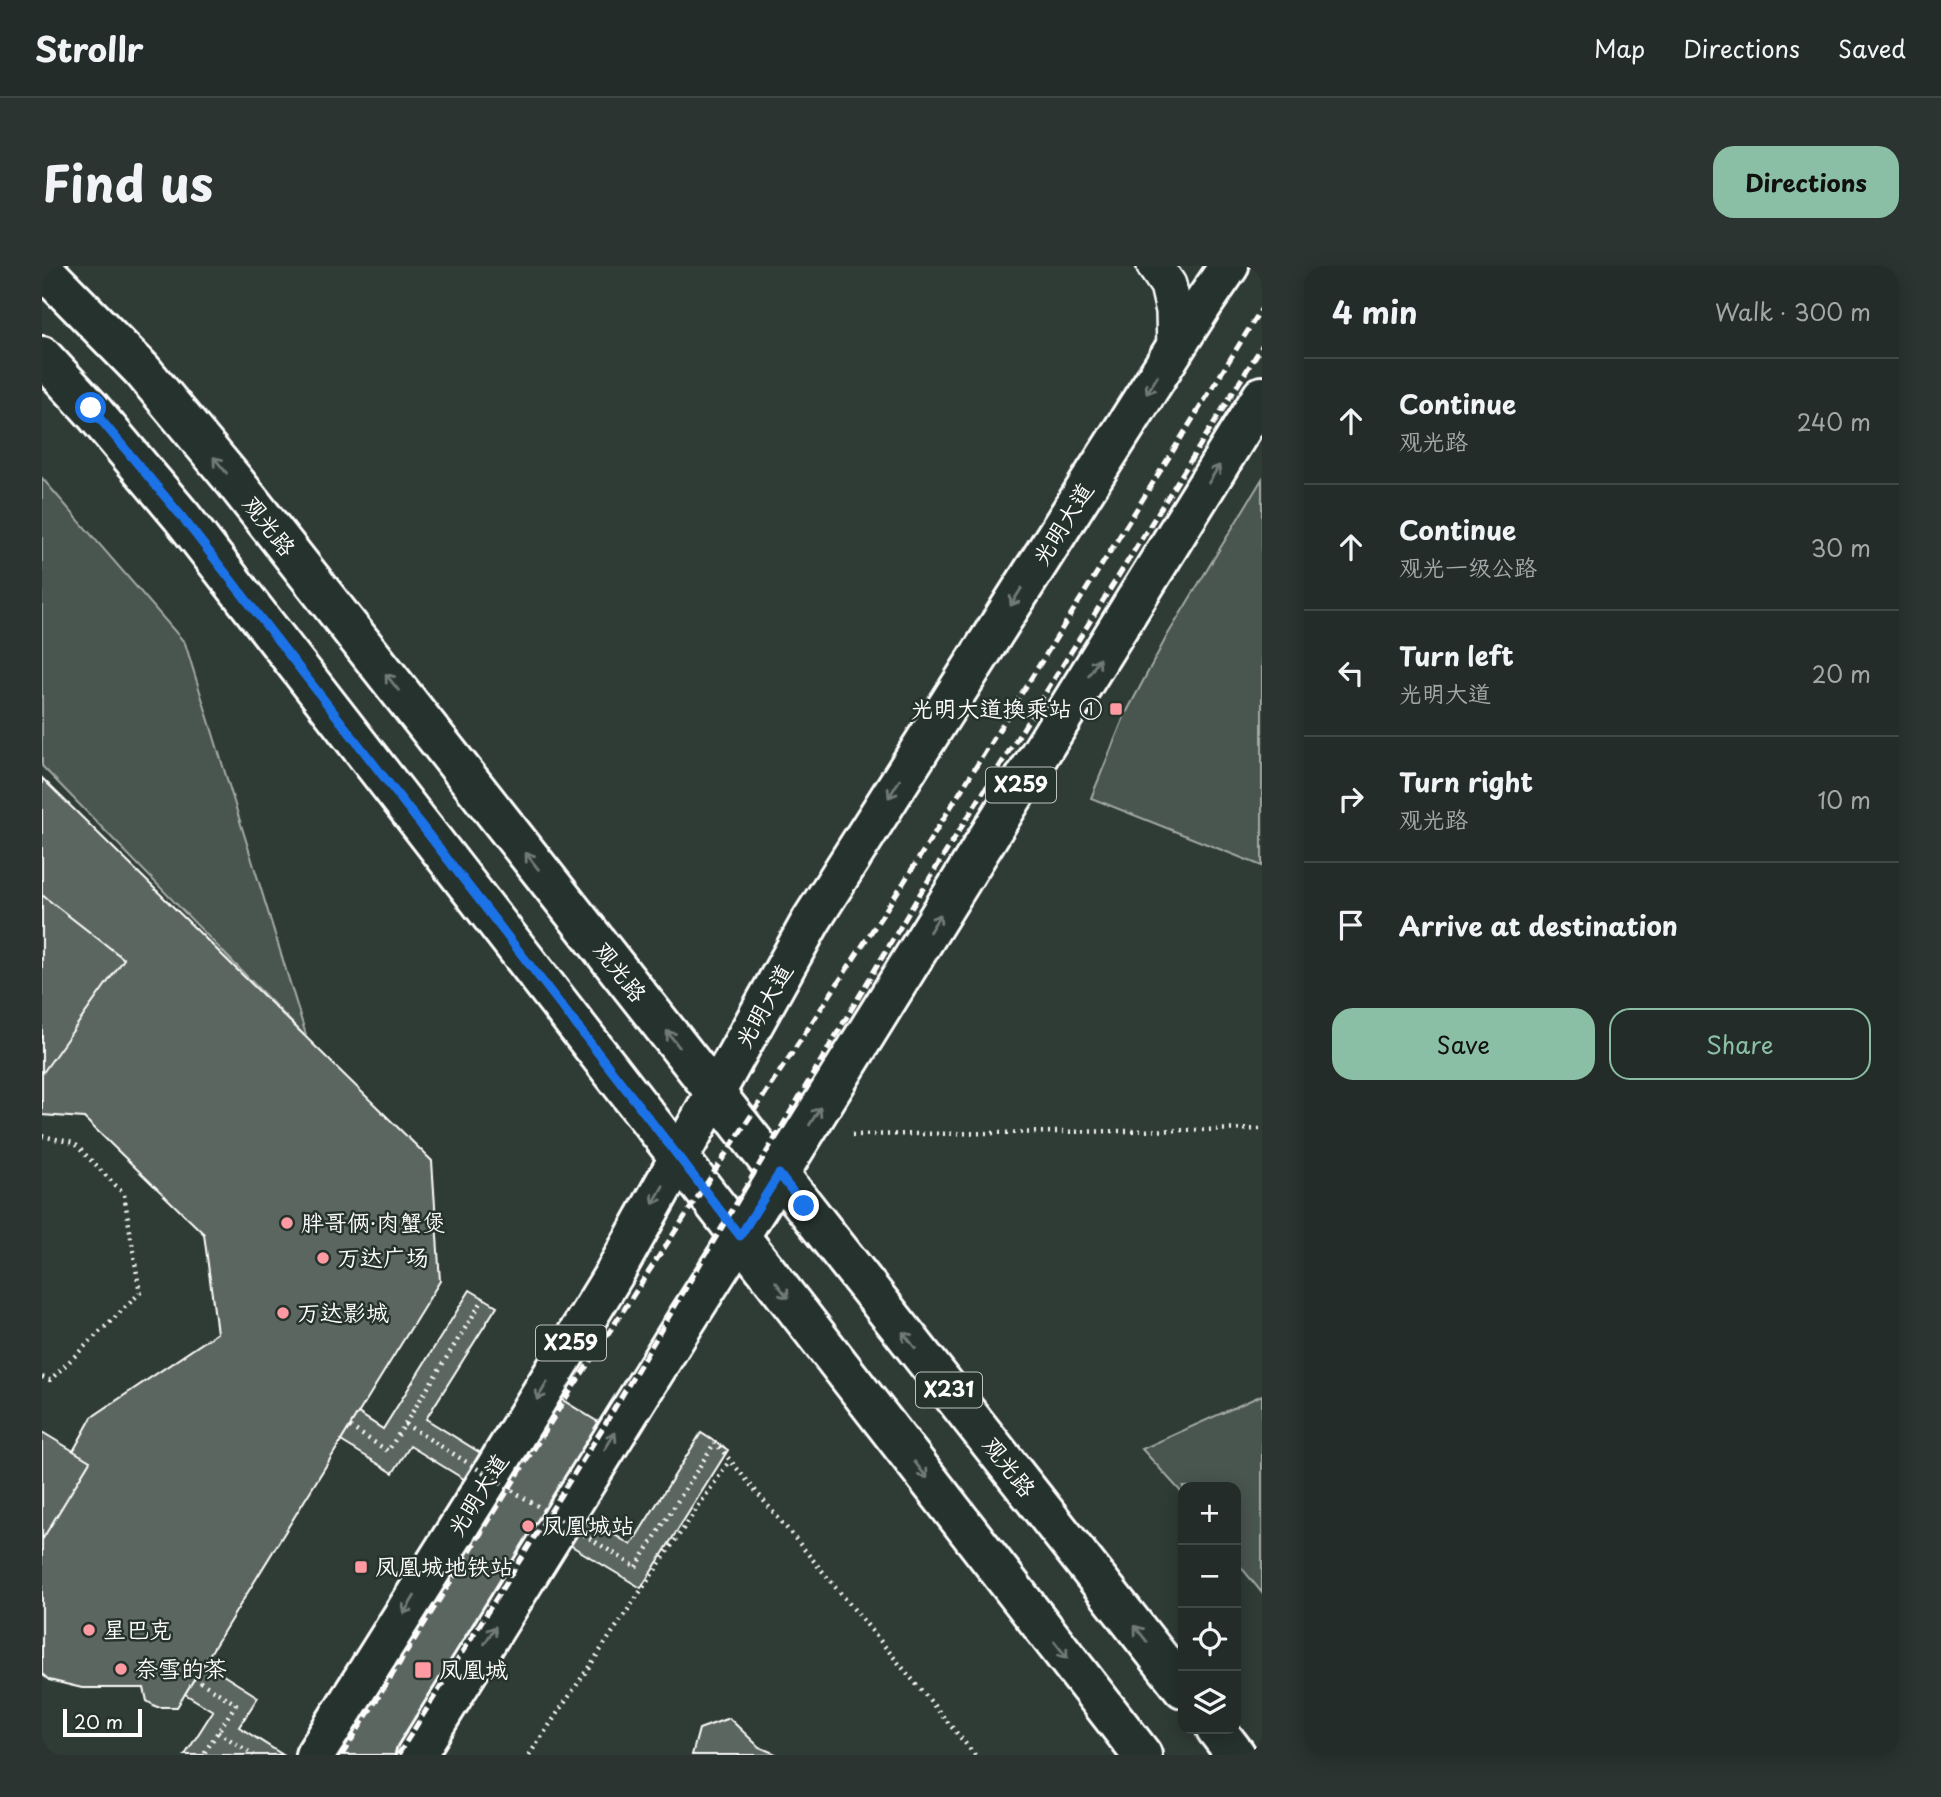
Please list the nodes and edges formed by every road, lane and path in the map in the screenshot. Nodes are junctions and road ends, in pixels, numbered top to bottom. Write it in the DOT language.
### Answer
graph roads {
  1 [pos="1155,266"];
  2 [pos="1229,266"];
  3 [pos="42,268"];
  4 [pos="1175,348"];
  5 [pos="42,356"];
  6 [pos="1262,396"];
  7 [pos="715,1093"];
  8 [pos="1262,1129"];
  9 [pos="852,1135"];
  10 [pos="42,1136"];
  11 [pos="679,1158"];
  12 [pos="779,1174"];
  13 [pos="740,1236"];
  14 [pos="484,1298"];
  15 [pos="42,1377"];
  16 [pos="405,1424"];
  17 [pos="350,1427"];
  18 [pos="730,1460"];
  19 [pos="194,1678"];
  20 [pos="1178,1682"];
  21 [pos="218,1732"];
  22 [pos="1220,1734"];
  23 [pos="204,1755"];
  24 [pos="254,1755"];
  25 [pos="315,1755"];
  26 [pos="416,1755"];
  27 [pos="529,1755"];
  28 [pos="975,1755"];
  29 [pos="1142,1755"];
  30 [pos="1236,1755"];
  1 -- 4 [label="street"];
  2 -- 4 [label="main road, 光明大道 / X259"];
  7 -- 3 [label="main road, 观光路, one-way"];
  4 -- 7 [label="main road, 光明大道 / X259, one-way"];
  5 -- 11 [label="main road"];
  12 -- 6 [label="main road, X259, one-way"];
  7 -- 11 [label="main road, 光明大道 / X259"];
  7 -- 12 [label="main road, 观光路 / X231"];
  8 -- 9 [label="path"];
  10 -- 15 [label="path"];
  11 -- 13 [label="main road, X231"];
  11 -- 25 [label="main road, 光明大道 / X259, one-way"];
  12 -- 13 [label="main road, X259"];
  20 -- 12 [label="main road, 观光路 / X231, one-way"];
  26 -- 13 [label="main road, X259, one-way"];
  13 -- 29 [label="main road, X231, one-way"];
  14 -- 16 [label="path"];
  16 -- 17 [label="path"];
  16 -- 18 [label="path, bridge"];
  18 -- 27 [label="path"];
  18 -- 28 [label="path"];
  19 -- 21 [label="path"];
  21 -- 23 [label="path"];
  21 -- 24 [label="path"];
  22 -- 30 [label="main road"];
}
